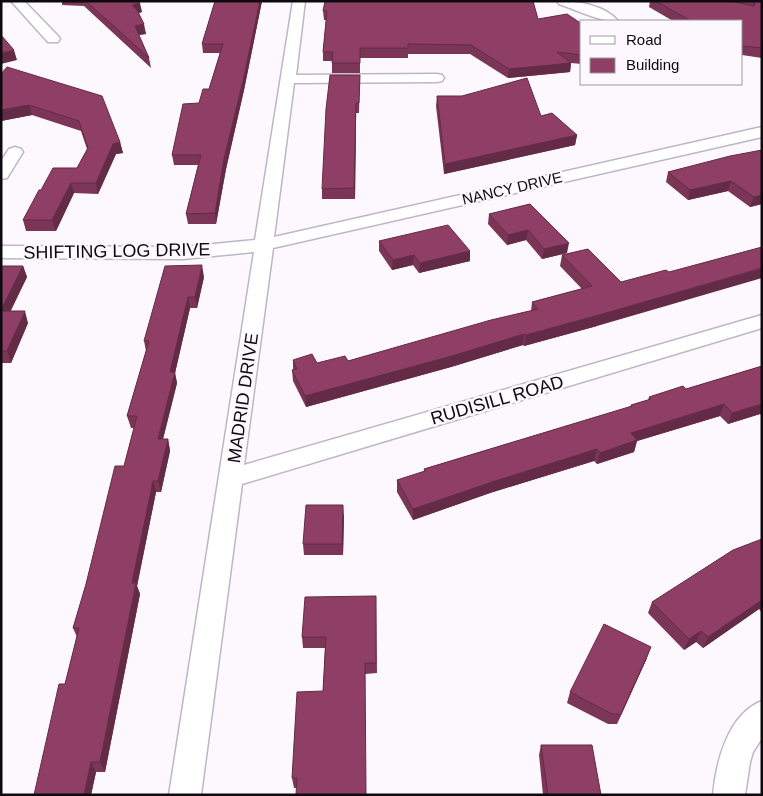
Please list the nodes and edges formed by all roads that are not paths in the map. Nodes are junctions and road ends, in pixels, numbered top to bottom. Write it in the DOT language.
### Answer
graph roads {
  1 [pos="299,1"];
  2 [pos="563,1"];
  3 [pos="18,2"];
  4 [pos="610,20"];
  5 [pos="54,40"];
  6 [pos="437,78"];
  7 [pos="288,79"];
  8 [pos="762,132"];
  9 [pos="15,152"];
  10 [pos="1,174"];
  11 [pos="263,245"];
  12 [pos="1,252"];
  13 [pos="762,321"];
  14 [pos="232,478"];
  15 [pos="762,715"];
  16 [pos="185,795"];
  17 [pos="729,795"];
  1 -- 7 [label="street, MADRID DRIVE"];
  2 -- 4 [label="street"];
  3 -- 5 [label="street"];
  6 -- 7 [label="street"];
  7 -- 11 [label="street, MADRID DRIVE"];
  8 -- 11 [label="street, NANCY DRIVE"];
  9 -- 10 [label="street"];
  11 -- 12 [label="street, SHIFTING LOG DRIVE"];
  11 -- 14 [label="street, MADRID DRIVE"];
  13 -- 14 [label="street, RUDISILL ROAD"];
  14 -- 16 [label="street, MADRID DRIVE"];
  15 -- 17 [label="street"];
}
